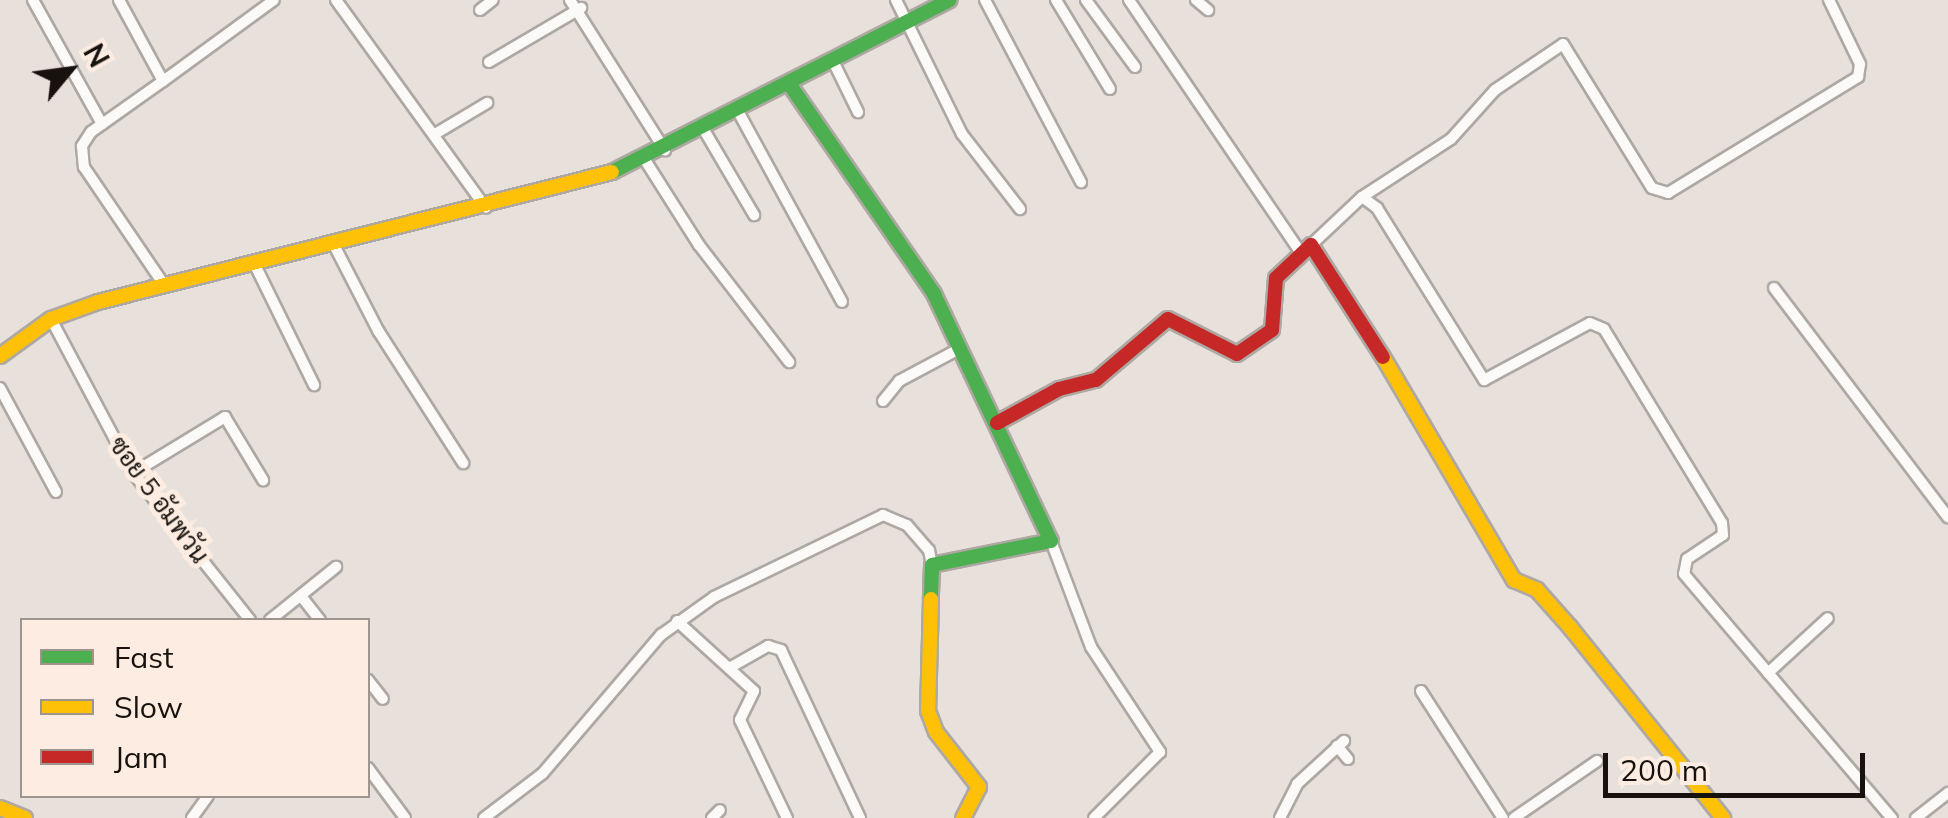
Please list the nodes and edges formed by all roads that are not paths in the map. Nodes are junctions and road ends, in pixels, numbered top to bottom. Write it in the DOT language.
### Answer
graph roads {
  1 [pos="33,0"];
  2 [pos="119,0"];
  3 [pos="274,0"];
  4 [pos="493,0"];
  5 [pos="570,0"];
  6 [pos="896,0"];
  7 [pos="950,0"];
  8 [pos="985,0"];
  9 [pos="1056,0"];
  10 [pos="1086,0"];
  11 [pos="1129,0"];
  12 [pos="1196,0"];
  13 [pos="1828,0"];
  14 [pos="341,2"];
  15 [pos="581,8"];
  16 [pos="480,10"];
  17 [pos="1208,10"];
  18 [pos="908,20"];
  19 [pos="832,61"];
  20 [pos="489,62"];
  21 [pos="1134,67"];
  22 [pos="164,81"];
  23 [pos="790,85"];
  24 [pos="1110,90"];
  25 [pos="487,103"];
  26 [pos="858,112"];
  27 [pos="739,113"];
  28 [pos="102,124"];
  29 [pos="704,130"];
  30 [pos="435,134"];
  31 [pos="665,150"];
  32 [pos="645,160"];
  33 [pos="1081,182"];
  34 [pos="1362,197"];
  35 [pos="486,208"];
  36 [pos="1020,209"];
  37 [pos="754,215"];
  38 [pos="334,245"];
  39 [pos="1306,249"];
  40 [pos="255,265"];
  41 [pos="165,286"];
  42 [pos="1774,288"];
  43 [pos="842,302"];
  44 [pos="51,319"];
  45 [pos="959,349"];
  46 [pos="0,356"];
  47 [pos="789,362"];
  48 [pos="314,385"];
  49 [pos="0,388"];
  50 [pos="883,401"];
  51 [pos="997,423"];
  52 [pos="463,463"];
  53 [pos="134,473"];
  54 [pos="262,480"];
  55 [pos="56,492"];
  56 [pos="1948,517"];
  57 [pos="1051,542"];
  58 [pos="932,565"];
  59 [pos="336,567"];
  60 [pos="301,596"];
  61 [pos="248,618"];
  62 [pos="273,618"];
  63 [pos="318,618"];
  64 [pos="1828,618"];
  65 [pos="677,621"];
  66 [pos="732,667"];
  67 [pos="1768,673"];
  68 [pos="370,683"];
  69 [pos="1421,692"];
  70 [pos="383,699"];
  71 [pos="1348,759"];
  72 [pos="1597,761"];
  73 [pos="370,771"];
  74 [pos="1948,793"];
  75 [pos="0,808"];
  76 [pos="25,818"];
  77 [pos="405,818"];
  78 [pos="484,818"];
  79 [pos="787,818"];
  80 [pos="859,818"];
  81 [pos="963,818"];
  82 [pos="1094,818"];
  83 [pos="1280,818"];
  84 [pos="1502,818"];
  85 [pos="1514,818"];
  86 [pos="1723,818"];
  87 [pos="1892,818"];
  88 [pos="1916,818"];
  1 -- 28 [label="street"];
  2 -- 22 [label="street"];
  3 -- 22 [label="street"];
  4 -- 16 [label="street"];
  5 -- 15 [label="street"];
  6 -- 18 [label="street"];
  7 -- 18 [label="street"];
  8 -- 33 [label="street"];
  9 -- 24 [label="street"];
  10 -- 21 [label="street"];
  11 -- 39 [label="street"];
  12 -- 17 [label="street"];
  13 -- 34 [label="street"];
  14 -- 30 [label="street"];
  15 -- 20 [label="street"];
  15 -- 31 [label="street"];
  18 -- 19 [label="street"];
  18 -- 36 [label="street"];
  19 -- 23 [label="street"];
  19 -- 26 [label="street"];
  22 -- 28 [label="street"];
  23 -- 27 [label="street"];
  23 -- 45 [label="street"];
  25 -- 30 [label="street"];
  27 -- 29 [label="street"];
  27 -- 43 [label="street"];
  28 -- 41 [label="street"];
  29 -- 31 [label="street"];
  29 -- 37 [label="street"];
  30 -- 35 [label="street"];
  31 -- 32 [label="street"];
  32 -- 35 [label="street"];
  32 -- 47 [label="street"];
  34 -- 39 [label="street"];
  34 -- 67 [label="street"];
  35 -- 38 [label="street"];
  38 -- 40 [label="street"];
  38 -- 52 [label="street"];
  39 -- 51 [label="street"];
  39 -- 86 [label="street"];
  40 -- 41 [label="street"];
  40 -- 48 [label="street"];
  41 -- 44 [label="street"];
  42 -- 56 [label="street"];
  44 -- 46 [label="street"];
  44 -- 53 [label="street, ซอย 5 อัมพวัน"];
  45 -- 50 [label="street"];
  45 -- 51 [label="street"];
  49 -- 55 [label="street"];
  51 -- 57 [label="street"];
  53 -- 54 [label="street"];
  53 -- 61 [label="street, ซอย 5 อัมพวัน"];
  57 -- 58 [label="street"];
  57 -- 82 [label="street"];
  58 -- 65 [label="street"];
  58 -- 81 [label="street"];
  59 -- 60 [label="street"];
  60 -- 62 [label="street"];
  60 -- 63 [label="street"];
  64 -- 67 [label="street"];
  65 -- 66 [label="street"];
  65 -- 78 [label="street"];
  66 -- 79 [label="street"];
  66 -- 80 [label="street"];
  67 -- 87 [label="street"];
  68 -- 70 [label="street"];
  69 -- 84 [label="street"];
  71 -- 83 [label="street"];
  72 -- 85 [label="street"];
  73 -- 77 [label="street"];
  74 -- 88 [label="street"];
  75 -- 76 [label="street"];
}
